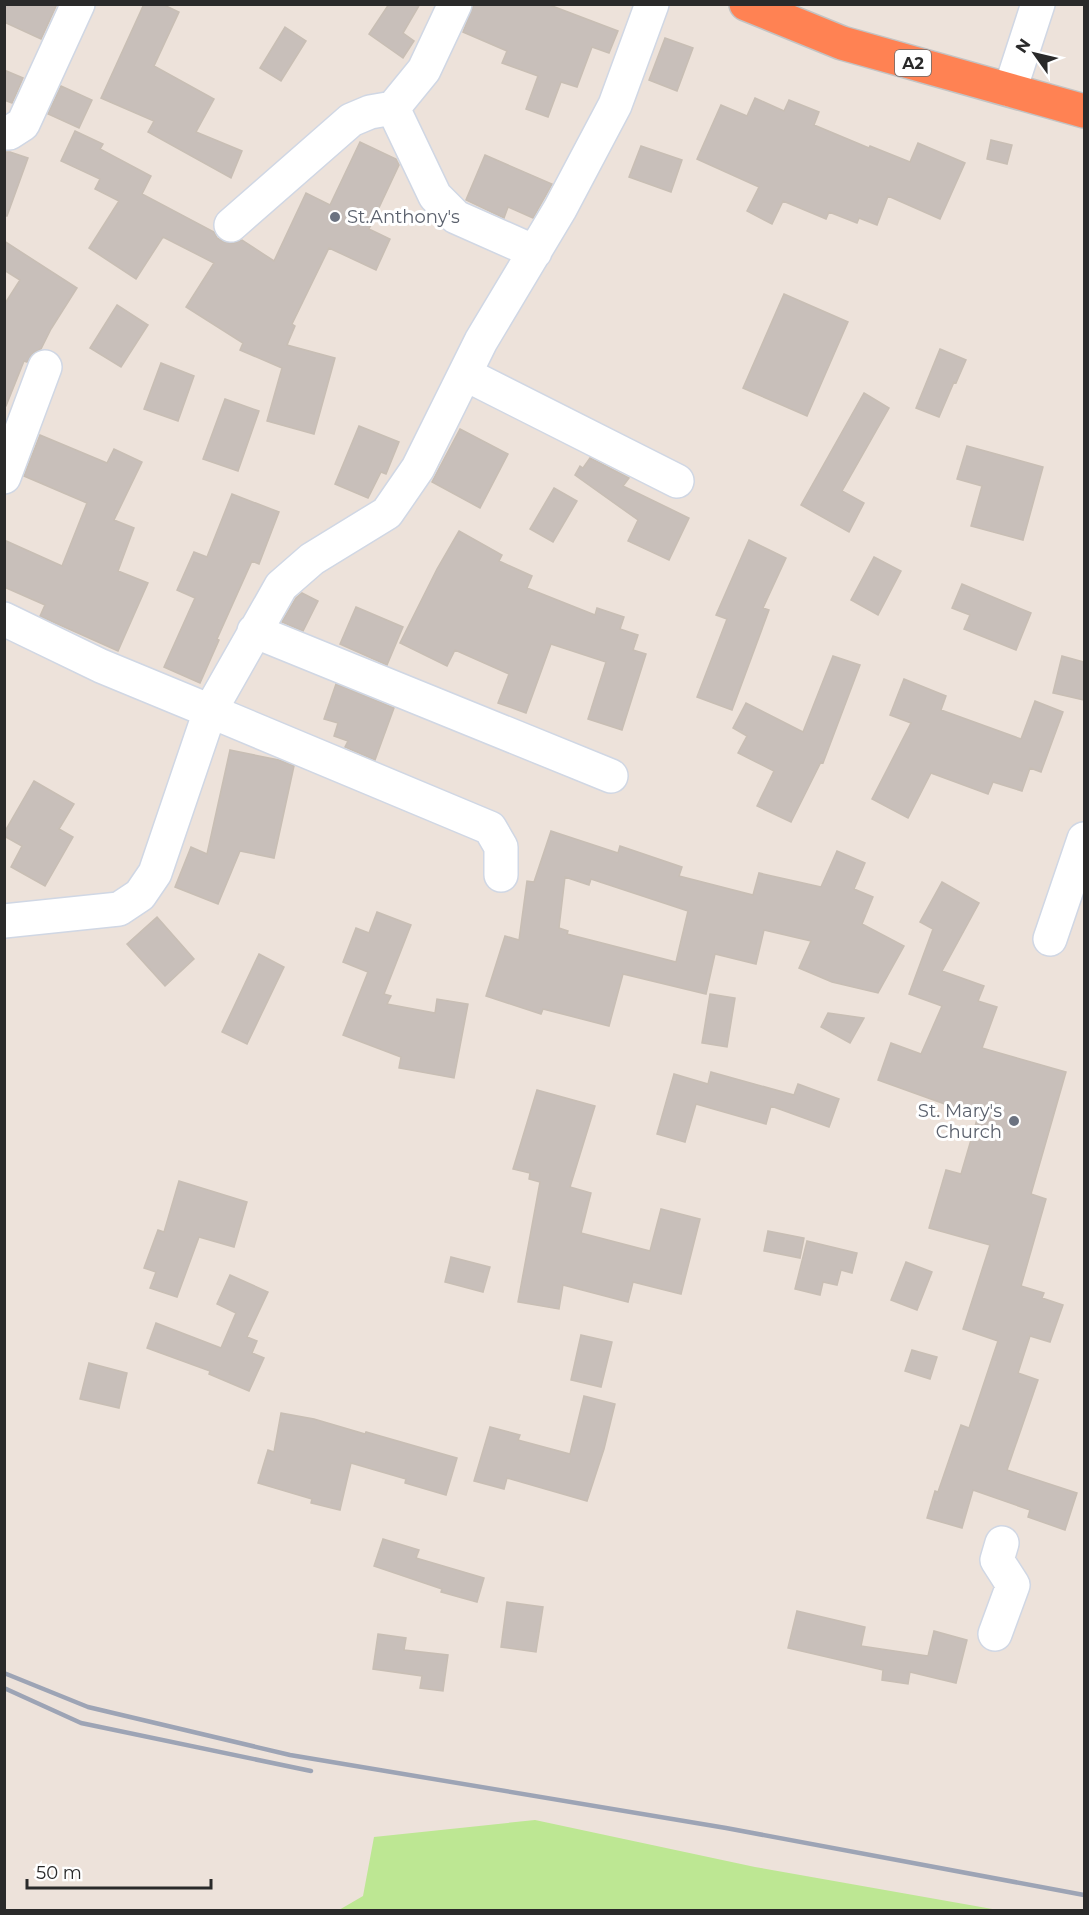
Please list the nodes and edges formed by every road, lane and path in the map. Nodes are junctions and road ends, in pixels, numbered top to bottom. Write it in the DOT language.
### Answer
graph roads {
  1 [pos="78,4"];
  2 [pos="455,4"];
  3 [pos="652,4"];
  4 [pos="746,4"];
  5 [pos="1038,4"];
  6 [pos="1010,90"];
  7 [pos="393,108"];
  8 [pos="1084,111"];
  9 [pos="4,133"];
  10 [pos="231,225"];
  11 [pos="535,252"];
  12 [pos="45,367"];
  13 [pos="465,374"];
  14 [pos="4,477"];
  15 [pos="677,481"];
  16 [pos="4,619"];
  17 [pos="254,632"];
  18 [pos="210,711"];
  19 [pos="611,776"];
  20 [pos="1084,839"];
  21 [pos="501,875"];
  22 [pos="4,921"];
  23 [pos="1050,939"];
  24 [pos="1002,1544"];
  25 [pos="995,1634"];
  1 -- 9 [label="street"];
  2 -- 7 [label="street"];
  3 -- 11 [label="street"];
  4 -- 6 [label="highway, A2"];
  5 -- 6 [label="street"];
  6 -- 8 [label="highway, A2"];
  7 -- 10 [label="street"];
  7 -- 11 [label="street"];
  11 -- 13 [label="street"];
  12 -- 14 [label="street"];
  13 -- 15 [label="street"];
  13 -- 17 [label="street"];
  16 -- 18 [label="street"];
  17 -- 18 [label="street"];
  17 -- 19 [label="street"];
  18 -- 21 [label="street"];
  18 -- 22 [label="street"];
  20 -- 23 [label="street"];
  24 -- 25 [label="street"];
}
